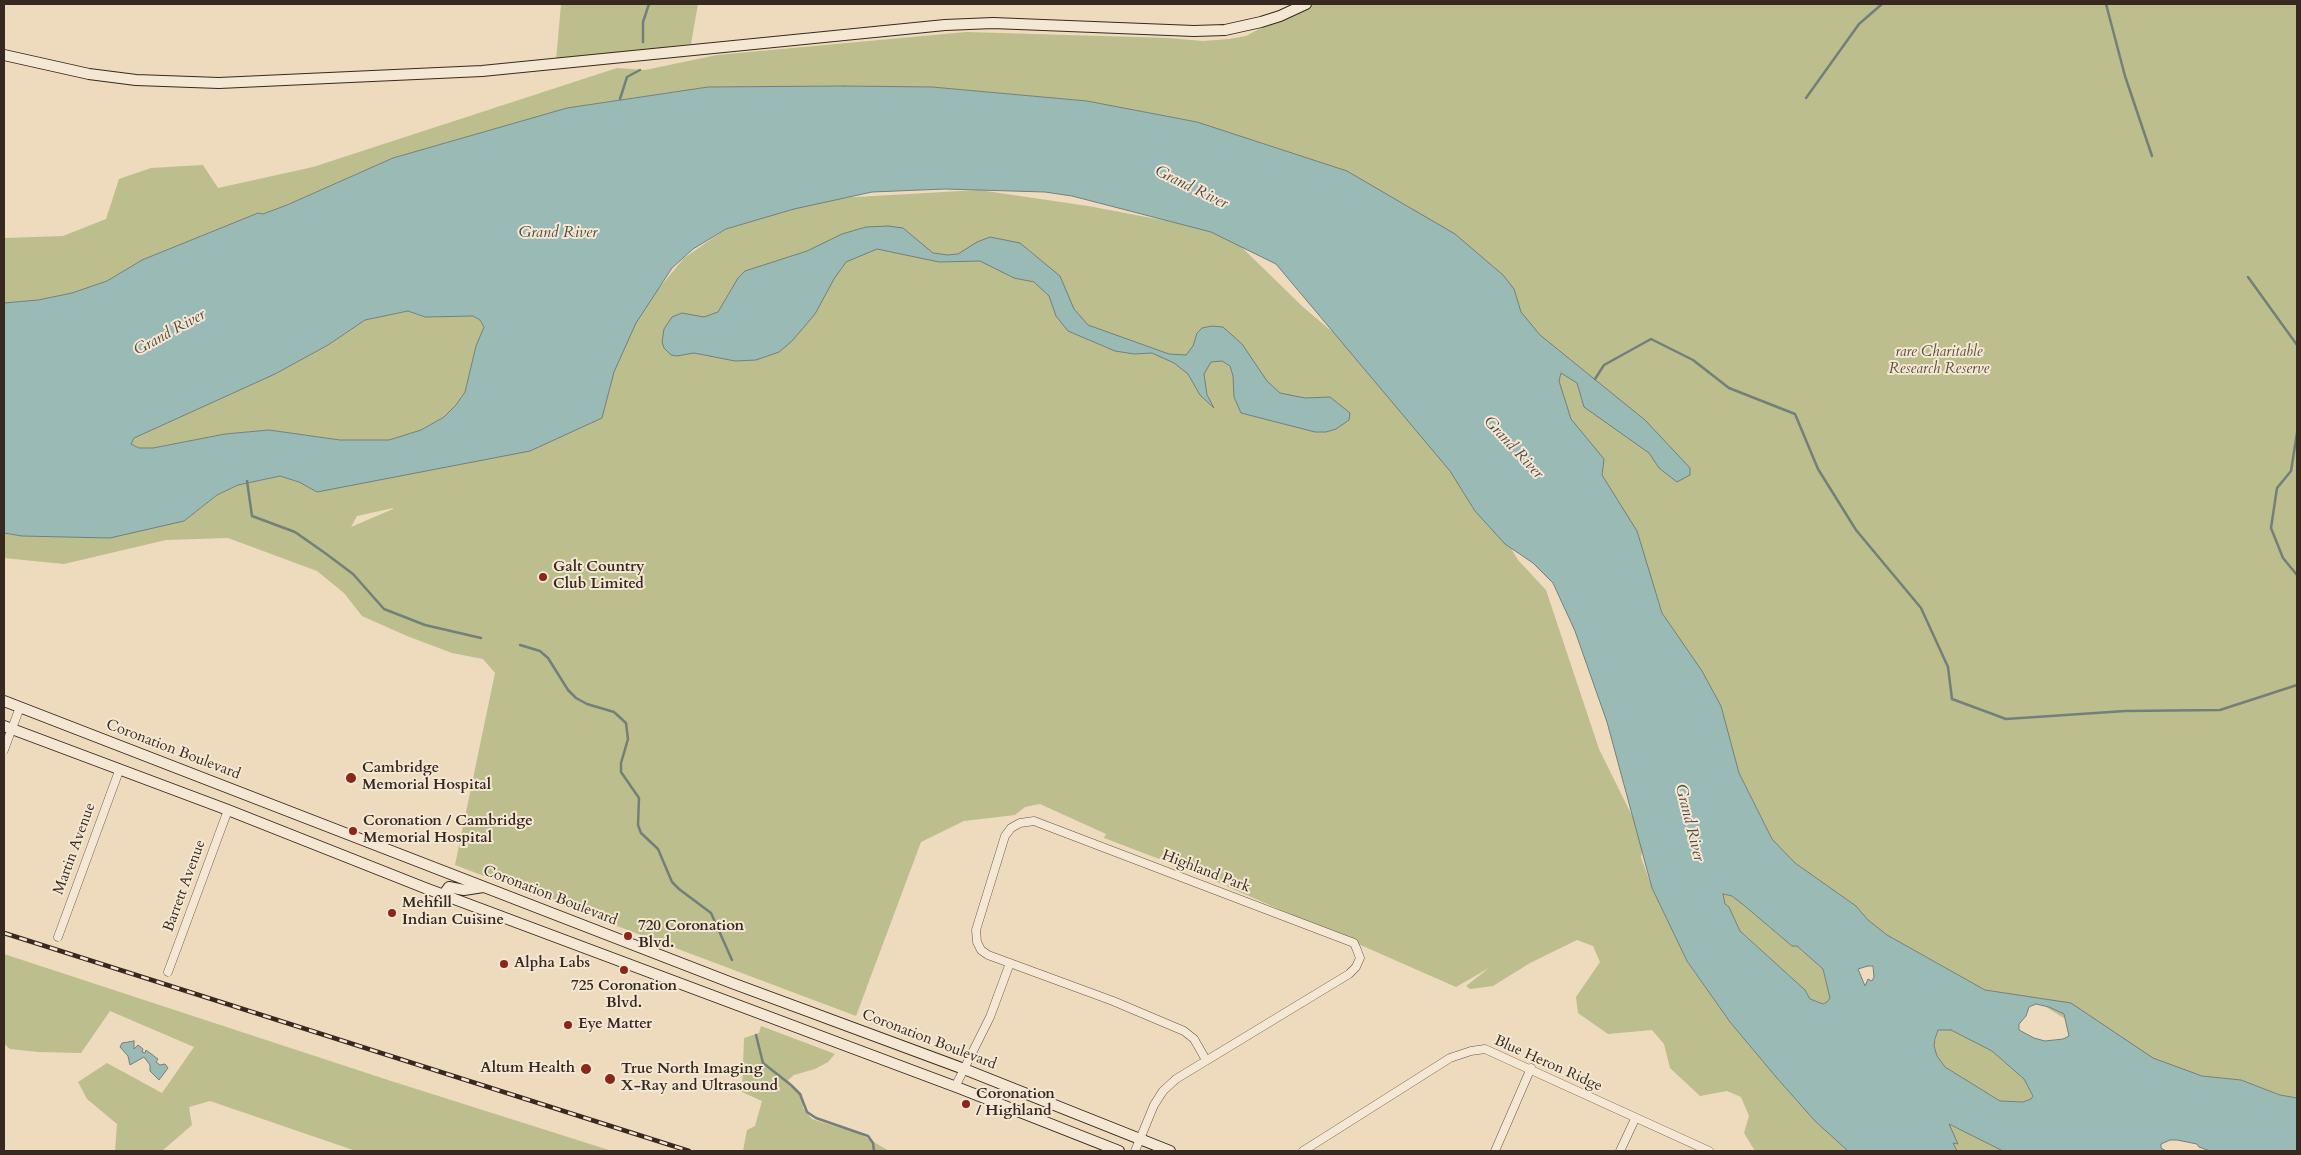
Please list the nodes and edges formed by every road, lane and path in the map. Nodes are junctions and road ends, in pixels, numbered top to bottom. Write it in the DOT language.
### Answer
graph roads {
  1 [pos="1306,4"];
  2 [pos="4,55"];
  3 [pos="4,701"];
  4 [pos="20,707"];
  5 [pos="8,728"];
  6 [pos="4,750"];
  7 [pos="119,771"];
  8 [pos="228,810"];
  9 [pos="484,887"];
  10 [pos="444,894"];
  11 [pos="58,937"];
  12 [pos="1010,963"];
  13 [pos="168,972"];
  14 [pos="805,1010"];
  15 [pos="798,1028"];
  16 [pos="1206,1060"];
  17 [pos="1531,1068"];
  18 [pos="964,1069"];
  19 [pos="954,1087"];
  20 [pos="1635,1119"];
  21 [pos="1139,1138"];
  22 [pos="1119,1151"];
  23 [pos="1135,1151"];
  24 [pos="1170,1151"];
  25 [pos="1303,1151"];
  26 [pos="1495,1151"];
  27 [pos="1620,1151"];
  28 [pos="1709,1151"];
  1 -- 2 [label="main road"];
  3 -- 4 [label="main road, Coronation Boulevard"];
  4 -- 5 [label="street"];
  4 -- 9 [label="main road, Coronation Boulevard"];
  5 -- 6 [label="street"];
  5 -- 7 [label="main road"];
  7 -- 8 [label="main road"];
  7 -- 11 [label="street, Martin Avenue"];
  8 -- 10 [label="main road"];
  8 -- 13 [label="street, Barrett Avenue"];
  9 -- 10 [label="main road"];
  9 -- 14 [label="main road, Coronation Boulevard"];
  10 -- 15 [label="main road"];
  12 -- 16 [label="street, Highland Park"];
  12 -- 16 [label="street, Highland Park"];
  12 -- 18 [label="street"];
  14 -- 15 [label="main road"];
  14 -- 18 [label="main road, Coronation Boulevard"];
  15 -- 19 [label="main road"];
  16 -- 21 [label="street, Highland Park"];
  17 -- 20 [label="street, Blue Heron Ridge"];
  17 -- 25 [label="street, Blue Heron Ridge"];
  17 -- 26 [label="street"];
  18 -- 19 [label="street"];
  18 -- 21 [label="main road, Coronation Boulevard"];
  19 -- 22 [label="main road"];
  20 -- 27 [label="street"];
  20 -- 28 [label="street, Blue Heron Ridge"];
  21 -- 23 [label="street, Highland Park"];
  21 -- 24 [label="main road, Coronation Boulevard"];
}
